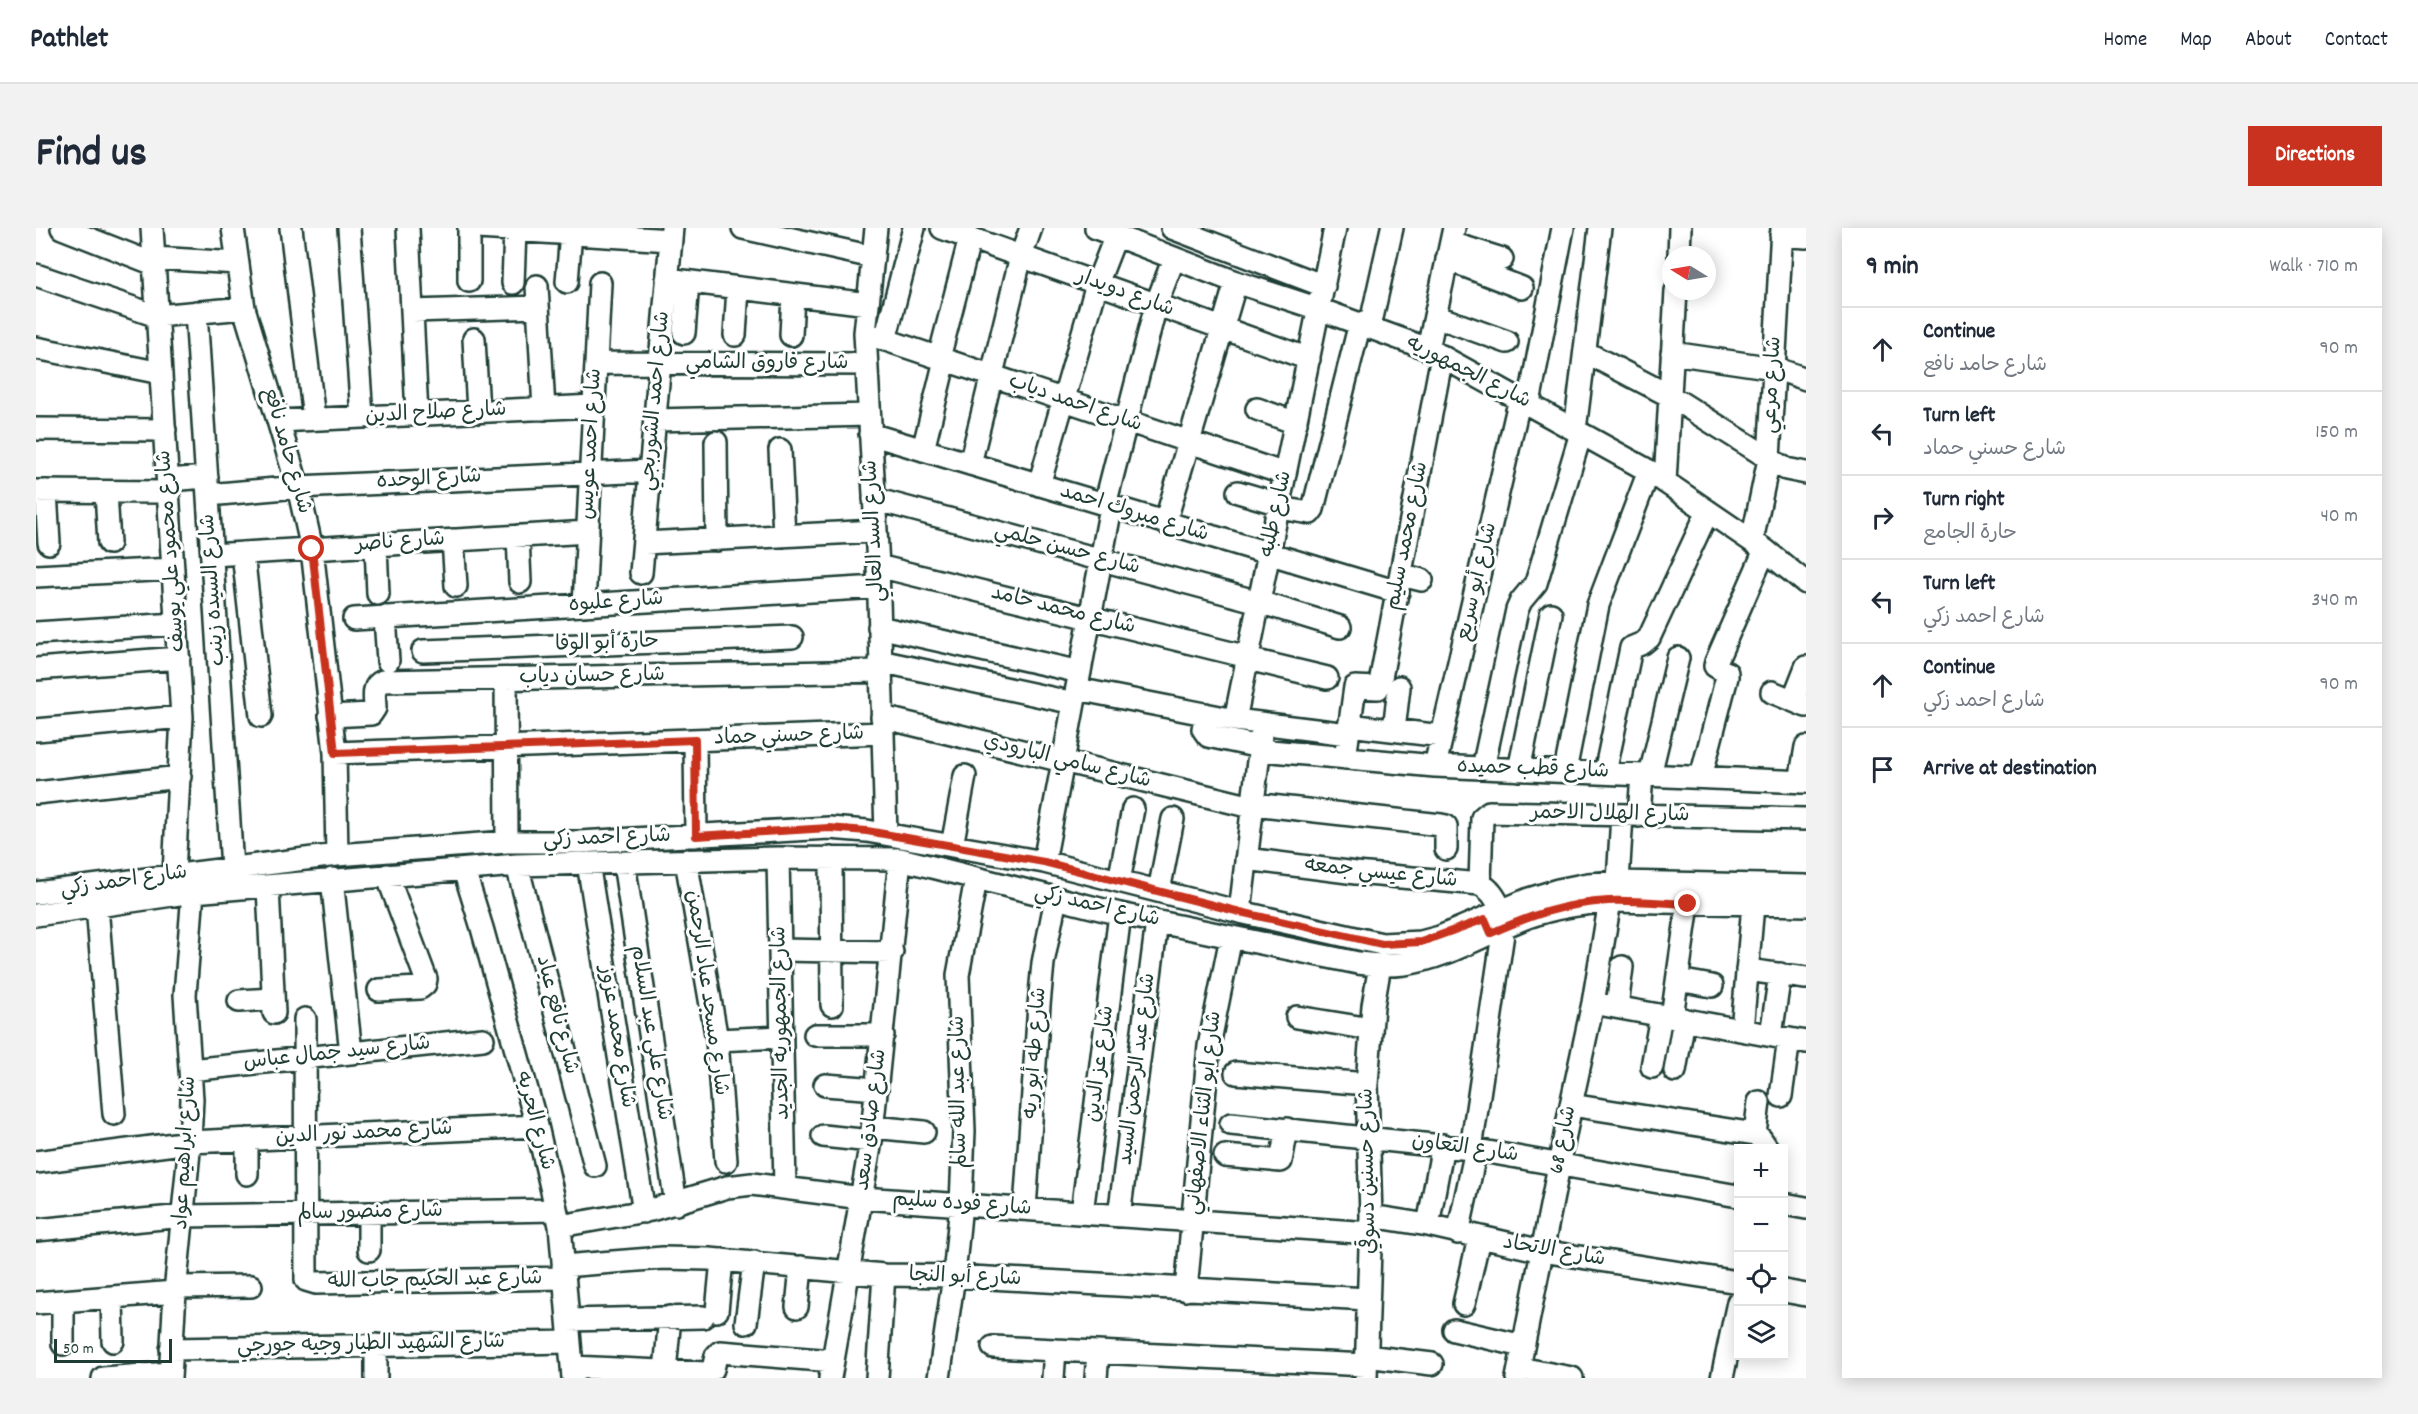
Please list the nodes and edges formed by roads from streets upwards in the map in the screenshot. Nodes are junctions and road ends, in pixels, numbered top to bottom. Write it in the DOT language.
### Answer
graph roads {
  1 [pos="62,228"];
  2 [pos="152,228"];
  3 [pos="234,228"];
  4 [pos="291,228"];
  5 [pos="349,228"];
  6 [pos="408,228"];
  7 [pos="469,228"];
  8 [pos="478,228"];
  9 [pos="743,228"];
  10 [pos="876,228"];
  11 [pos="914,228"];
  12 [pos="942,228"];
  13 [pos="1031,228"];
  14 [pos="1172,228"];
  15 [pos="1335,228"];
  16 [pos="1392,228"];
  17 [pos="1563,228"];
  18 [pos="1600,228"];
  19 [pos="1680,228"];
  20 [pos="526,229"];
  21 [pos="578,231"];
  22 [pos="1106,232"];
  23 [pos="1782,232"];
  24 [pos="671,234"];
  25 [pos="1806,237"];
  26 [pos="970,238"];
  27 [pos="1451,243"];
  28 [pos="1679,246"];
  29 [pos="1021,256"];
  30 [pos="873,257"];
  31 [pos="1174,258"];
  32 [pos="1502,260"];
  33 [pos="154,261"];
  34 [pos="238,263"];
  35 [pos="36,275"];
  36 [pos="678,280"];
  37 [pos="469,281"];
  38 [pos="567,282"];
  39 [pos="1236,282"];
  40 [pos="513,283"];
  41 [pos="600,283"];
  42 [pos="1097,284"];
  43 [pos="1324,286"];
  44 [pos="738,288"];
  45 [pos="1522,288"];
  46 [pos="793,295"];
  47 [pos="1675,300"];
  48 [pos="868,304"];
  49 [pos="1156,305"];
  50 [pos="244,308"];
  51 [pos="1319,309"];
  52 [pos="412,311"];
  53 [pos="196,312"];
  54 [pos="158,316"];
  55 [pos="1435,316"];
  56 [pos="1365,325"];
  57 [pos="1222,328"];
  58 [pos="684,333"];
  59 [pos="735,335"];
  60 [pos="791,335"];
  61 [pos="875,336"];
  62 [pos="474,339"];
  63 [pos="1507,342"];
  64 [pos="36,348"];
  65 [pos="1435,352"];
  66 [pos="1585,352"];
  67 [pos="1672,353"];
  68 [pos="942,359"];
  69 [pos="1309,359"];
  70 [pos="596,363"];
  71 [pos="660,363"];
  72 [pos="866,364"];
  73 [pos="1774,368"];
  74 [pos="161,373"];
  75 [pos="991,375"];
  76 [pos="1806,379"];
  77 [pos="1670,396"];
  78 [pos="1063,399"];
  79 [pos="1525,401"];
  80 [pos="594,406"];
  81 [pos="544,409"];
  82 [pos="1257,409"];
  83 [pos="478,412"];
  84 [pos="417,415"];
  85 [pos="363,417"];
  86 [pos="314,419"];
  87 [pos="655,420"];
  88 [pos="278,421"];
  89 [pos="1126,421"];
  90 [pos="1296,423"];
  91 [pos="870,424"];
  92 [pos="36,429"];
  93 [pos="165,430"];
  94 [pos="1578,431"];
  95 [pos="716,442"];
  96 [pos="1189,442"];
  97 [pos="780,450"];
  98 [pos="923,450"];
  99 [pos="1769,459"];
  100 [pos="970,464"];
  101 [pos="650,471"];
  102 [pos="591,472"];
  103 [pos="1806,473"];
  104 [pos="1285,474"];
  105 [pos="1657,477"];
  106 [pos="1038,485"];
  107 [pos="168,486"];
  108 [pos="207,486"];
  109 [pos="298,487"];
  110 [pos="41,491"];
  111 [pos="106,492"];
  112 [pos="1238,492"];
  113 [pos="874,499"];
  114 [pos="1108,506"];
  115 [pos="1279,506"];
  116 [pos="1708,511"];
  117 [pos="1165,523"];
  118 [pos="876,531"];
  119 [pos="588,532"];
  120 [pos="518,536"];
  121 [pos="784,536"];
  122 [pos="453,540"];
  123 [pos="717,540"];
  124 [pos="48,543"];
  125 [pos="109,543"];
  126 [pos="644,543"];
  127 [pos="376,545"];
  128 [pos="1758,546"];
  129 [pos="312,549"];
  130 [pos="243,553"];
  131 [pos="212,555"];
  132 [pos="1269,555"];
  133 [pos="1101,560"];
  134 [pos="173,569"];
  135 [pos="641,573"];
  136 [pos="36,576"];
  137 [pos="878,576"];
  138 [pos="1422,580"];
  139 [pos="520,582"];
  140 [pos="1806,583"];
  141 [pos="1399,584"];
  142 [pos="456,586"];
  143 [pos="378,594"];
  144 [pos="1259,602"];
  145 [pos="584,605"];
  146 [pos="1551,614"];
  147 [pos="385,617"];
  148 [pos="1090,618"];
  149 [pos="354,620"];
  150 [pos="176,624"];
  151 [pos="879,627"];
  152 [pos="1340,627"];
  153 [pos="252,629"];
  154 [pos="217,631"];
  155 [pos="36,633"];
  156 [pos="792,637"];
  157 [pos="733,639"];
  158 [pos="423,651"];
  159 [pos="179,658"];
  160 [pos="1248,658"];
  161 [pos="1678,658"];
  162 [pos="388,662"];
  163 [pos="880,666"];
  164 [pos="1806,667"];
  165 [pos="36,669"];
  166 [pos="734,674"];
  167 [pos="1327,678"];
  168 [pos="506,679"];
  169 [pos="1399,687"];
  170 [pos="1077,688"];
  171 [pos="1772,692"];
  172 [pos="1799,703"];
  173 [pos="1206,714"];
  174 [pos="261,716"];
  175 [pos="330,716"];
  176 [pos="183,717"];
  177 [pos="1235,720"];
  178 [pos="1263,723"];
  179 [pos="882,725"];
  180 [pos="1349,729"];
  181 [pos="36,730"];
  182 [pos="1394,730"];
  183 [pos="1442,736"];
  184 [pos="695,740"];
  185 [pos="507,746"];
  186 [pos="1806,747"];
  187 [pos="1260,748"];
  188 [pos="335,753"];
  189 [pos="1345,758"];
  190 [pos="1063,761"];
  191 [pos="1435,766"];
  192 [pos="1483,768"];
  193 [pos="1519,770"];
  194 [pos="1565,771"];
  195 [pos="1605,773"];
  196 [pos="1646,775"];
  197 [pos="965,776"];
  198 [pos="180,777"];
  199 [pos="1701,777"];
  200 [pos="1803,782"];
  201 [pos="36,793"];
  202 [pos="1253,805"];
  203 [pos="1133,809"];
  204 [pos="1631,816"];
  205 [pos="1173,819"];
  206 [pos="1806,819"];
  207 [pos="886,834"];
  208 [pos="696,836"];
  209 [pos="507,842"];
  210 [pos="952,846"];
  211 [pos="420,849"];
  212 [pos="1446,849"];
  213 [pos="337,855"];
  214 [pos="778,858"];
  215 [pos="831,858"];
  216 [pos="900,859"];
  217 [pos="1246,859"];
  218 [pos="686,860"];
  219 [pos="1044,862"];
  220 [pos="588,863"];
  221 [pos="624,863"];
  222 [pos="517,865"];
  223 [pos="232,868"];
  224 [pos="464,870"];
  225 [pos="174,874"];
  226 [pos="387,874"];
  227 [pos="423,874"];
  228 [pos="332,879"];
  229 [pos="976,879"];
  230 [pos="1119,881"];
  231 [pos="1480,884"];
  232 [pos="1806,886"];
  233 [pos="268,887"];
  234 [pos="1159,891"];
  235 [pos="193,892"];
  236 [pos="1614,892"];
  237 [pos="36,894"];
  238 [pos="1056,898"];
  239 [pos="1688,904"];
  240 [pos="1753,905"];
  241 [pos="1806,905"];
  242 [pos="97,906"];
  243 [pos="1240,912"];
  244 [pos="1120,914"];
  245 [pos="36,915"];
  246 [pos="1157,922"];
  247 [pos="1495,923"];
  248 [pos="1231,937"];
  249 [pos="780,950"];
  250 [pos="833,951"];
  251 [pos="892,952"];
  252 [pos="1380,965"];
  253 [pos="1622,967"];
  254 [pos="1747,970"];
  255 [pos="1780,974"];
  256 [pos="1806,978"];
  257 [pos="1678,980"];
  258 [pos="1712,986"];
  259 [pos="379,990"];
  260 [pos="239,1001"];
  261 [pos="1593,1003"];
  262 [pos="832,1005"];
  263 [pos="1617,1007"];
  264 [pos="1297,1017"];
  265 [pos="1672,1017"];
  266 [pos="305,1019"];
  267 [pos="1371,1029"];
  268 [pos="1742,1030"];
  269 [pos="815,1035"];
  270 [pos="883,1035"];
  271 [pos="782,1037"];
  272 [pos="1789,1038"];
  273 [pos="483,1039"];
  274 [pos="717,1040"];
  275 [pos="351,1053"];
  276 [pos="305,1057"];
  277 [pos="1652,1066"];
  278 [pos="190,1070"];
  279 [pos="1675,1071"];
  280 [pos="1236,1073"];
  281 [pos="1367,1084"];
  282 [pos="825,1085"];
  283 [pos="877,1089"];
  284 [pos="1780,1096"];
  285 [pos="1759,1102"];
  286 [pos="1571,1105"];
  287 [pos="114,1114"];
  288 [pos="1231,1124"];
  289 [pos="537,1126"];
  290 [pos="1262,1127"];
  291 [pos="1287,1129"];
  292 [pos="924,1132"];
  293 [pos="872,1134"];
  294 [pos="824,1136"];
  295 [pos="305,1137"];
  296 [pos="1369,1137"];
  297 [pos="247,1139"];
  298 [pos="1761,1141"];
  299 [pos="190,1142"];
  300 [pos="1443,1145"];
  301 [pos="1474,1149"];
  302 [pos="1225,1156"];
  303 [pos="1260,1159"];
  304 [pos="726,1161"];
  305 [pos="36,1162"];
  306 [pos="1559,1163"];
  307 [pos="595,1166"];
  308 [pos="247,1174"];
  309 [pos="785,1188"];
  310 [pos="1734,1195"];
  311 [pos="862,1198"];
  312 [pos="676,1204"];
  313 [pos="961,1204"];
  314 [pos="1788,1205"];
  315 [pos="1806,1208"];
  316 [pos="1025,1209"];
  317 [pos="644,1212"];
  318 [pos="369,1213"];
  319 [pos="1082,1213"];
  320 [pos="306,1214"];
  321 [pos="184,1216"];
  322 [pos="1119,1216"];
  323 [pos="558,1218"];
  324 [pos="1192,1221"];
  325 [pos="1371,1225"];
  326 [pos="1428,1225"];
  327 [pos="36,1230"];
  328 [pos="1458,1233"];
  329 [pos="1479,1238"];
  330 [pos="369,1250"];
  331 [pos="1542,1251"];
  332 [pos="722,1260"];
  333 [pos="754,1262"];
  334 [pos="801,1267"];
  335 [pos="564,1272"];
  336 [pos="849,1273"];
  337 [pos="884,1275"];
  338 [pos="954,1276"];
  339 [pos="1734,1281"];
  340 [pos="251,1286"];
  341 [pos="175,1289"];
  342 [pos="1186,1290"];
  343 [pos="1788,1292"];
  344 [pos="1806,1295"];
  345 [pos="111,1297"];
  346 [pos="1368,1299"];
  347 [pos="63,1301"];
  348 [pos="36,1303"];
  349 [pos="1464,1304"];
  350 [pos="1737,1306"];
  351 [pos="797,1307"];
  352 [pos="670,1317"];
  353 [pos="568,1320"];
  354 [pos="746,1323"];
  355 [pos="1454,1330"];
  356 [pos="113,1341"];
  357 [pos="570,1342"];
  358 [pos="63,1344"];
  359 [pos="376,1345"];
  360 [pos="1523,1346"];
  361 [pos="993,1347"];
  362 [pos="171,1349"];
  363 [pos="1055,1350"];
  364 [pos="1098,1353"];
  365 [pos="1432,1364"];
  366 [pos="1366,1366"];
  367 [pos="1226,1368"];
  368 [pos="1270,1369"];
  369 [pos="831,1370"];
  370 [pos="665,1371"];
  371 [pos="572,1373"];
  372 [pos="1518,1373"];
  373 [pos="170,1376"];
  374 [pos="103,1378"];
  375 [pos="376,1378"];
  376 [pos="877,1378"];
  377 [pos="939,1378"];
  378 [pos="1053,1378"];
  379 [pos="1096,1378"];
  380 [pos="1572,1378"];
  381 [pos="1722,1378"];
  1 -- 33 [label="street"];
  2 -- 33 [label="street, شارع محمود علي يوسف"];
  3 -- 34 [label="street, شارع حامد نافع"];
  4 -- 86 [label="street"];
  5 -- 85 [label="street"];
  6 -- 52 [label="street"];
  7 -- 37 [label="street"];
  8 -- 20 [label="street"];
  9 -- 30 [label="street"];
  10 -- 30 [label="street, شارع السد العالي"];
  11 -- 61 [label="street"];
  12 -- 26 [label="street, شارع دويدار"];
  13 -- 29 [label="street"];
  14 -- 43 [label="street"];
  15 -- 43 [label="street, شارع طلبه"];
  16 -- 56 [label="street"];
  17 -- 79 [label="street, شارع أبو سريع"];
  18 -- 66 [label="street"];
  19 -- 28 [label="street"];
  20 -- 21 [label="street"];
  20 -- 40 [label="street"];
  21 -- 24 [label="street"];
  21 -- 38 [label="street"];
  22 -- 31 [label="street, شارع الجمهوريه"];
  22 -- 42 [label="street"];
  23 -- 25 [label="street"];
  23 -- 73 [label="street, شارع مرعي"];
  24 -- 36 [label="street, شارع احمد الشوربجي"];
  26 -- 29 [label="street, شارع دويدار"];
  26 -- 68 [label="street"];
  27 -- 32 [label="street"];
  27 -- 45 [label="street"];
  27 -- 55 [label="street, شارع محمد سليم"];
  29 -- 42 [label="street, شارع دويدار"];
  29 -- 75 [label="street"];
  30 -- 48 [label="street, شارع السد العالي"];
  31 -- 39 [label="street, شارع الجمهوريه"];
  31 -- 49 [label="street"];
  33 -- 34 [label="street"];
  33 -- 54 [label="street, شارع محمود علي يوسف"];
  34 -- 50 [label="street, شارع حامد نافع"];
  35 -- 54 [label="street"];
  36 -- 44 [label="street"];
  36 -- 58 [label="street"];
  36 -- 71 [label="street, شارع احمد الشوربجي"];
  39 -- 51 [label="street, شارع الجمهوريه"];
  39 -- 57 [label="street"];
  41 -- 70 [label="street, شارع احمد عويس"];
  42 -- 49 [label="street, شارع دويدار"];
  42 -- 78 [label="street"];
  43 -- 51 [label="street, شارع طلبه"];
  44 -- 46 [label="street"];
  44 -- 59 [label="street"];
  46 -- 48 [label="street"];
  46 -- 60 [label="street"];
  47 -- 67 [label="street"];
  48 -- 61 [label="street, شارع السد العالي"];
  49 -- 57 [label="street, شارع دويدار"];
  49 -- 89 [label="street"];
  50 -- 53 [label="street"];
  50 -- 88 [label="street, شارع حامد نافع"];
  51 -- 56 [label="street, شارع الجمهوريه"];
  51 -- 69 [label="street, شارع طلبه"];
  52 -- 81 [label="street"];
  52 -- 84 [label="street"];
  53 -- 54 [label="street"];
  53 -- 108 [label="street, شارع السيده زينب"];
  54 -- 74 [label="street, شارع محمود علي يوسف"];
  55 -- 63 [label="street"];
  55 -- 65 [label="street, شارع محمد سليم"];
  56 -- 65 [label="street, شارع الجمهوريه"];
  56 -- 115 [label="street"];
  57 -- 69 [label="street, شارع دويدار"];
  57 -- 96 [label="street"];
  61 -- 68 [label="street, شارع احمد دياب"];
  61 -- 72 [label="street, شارع السد العالي"];
  62 -- 83 [label="street"];
  64 -- 74 [label="street"];
  65 -- 79 [label="street, شارع الجمهوريه"];
  65 -- 141 [label="street, شارع محمد سليم"];
  66 -- 77 [label="street"];
  66 -- 94 [label="street"];
  67 -- 73 [label="street"];
  67 -- 77 [label="street"];
  68 -- 75 [label="street, شارع احمد دياب"];
  68 -- 98 [label="street"];
  69 -- 90 [label="street, شارع طلبه"];
  70 -- 71 [label="street, شارع فاروق الشامي"];
  70 -- 80 [label="street, شارع احمد عويس"];
  71 -- 72 [label="street, شارع فاروق الشامي"];
  71 -- 87 [label="street, شارع احمد الشوربجي"];
  72 -- 91 [label="street, شارع السد العالي"];
  73 -- 76 [label="street"];
  73 -- 99 [label="street, شارع مرعي"];
  74 -- 93 [label="street, شارع محمود علي يوسف"];
  75 -- 78 [label="street, شارع احمد دياب"];
  75 -- 100 [label="street"];
  77 -- 99 [label="street"];
  77 -- 105 [label="street"];
  78 -- 89 [label="street, شارع احمد دياب"];
  78 -- 106 [label="street"];
  79 -- 94 [label="street, شارع الجمهوريه"];
  79 -- 183 [label="street, شارع أبو سريع"];
  80 -- 81 [label="street, شارع صلاح الدين"];
  80 -- 102 [label="street, شارع احمد عويس"];
  81 -- 83 [label="street, شارع صلاح الدين"];
  82 -- 90 [label="street"];
  83 -- 84 [label="street, شارع صلاح الدين"];
  84 -- 85 [label="street, شارع صلاح الدين"];
  85 -- 86 [label="street, شارع صلاح الدين"];
  86 -- 88 [label="street, شارع صلاح الدين"];
  87 -- 91 [label="street, شارع مبروك احمد"];
  87 -- 101 [label="street, شارع احمد الشوربجي"];
  88 -- 109 [label="street, شارع حامد نافع"];
  89 -- 96 [label="street, شارع احمد دياب"];
  89 -- 114 [label="street"];
  90 -- 104 [label="street, شارع طلبه"];
  91 -- 98 [label="street, شارع مبروك احمد"];
  91 -- 113 [label="street, شارع السد العالي"];
  92 -- 93 [label="street"];
  93 -- 107 [label="street, شارع محمود علي يوسف"];
  94 -- 105 [label="street, شارع الجمهوريه"];
  94 -- 192 [label="street"];
  95 -- 123 [label="street"];
  96 -- 104 [label="street, شارع احمد دياب"];
  96 -- 117 [label="street"];
  97 -- 121 [label="street"];
  98 -- 100 [label="street, شارع مبروك احمد"];
  99 -- 103 [label="street"];
  99 -- 128 [label="street, شارع مرعي"];
  100 -- 106 [label="street, شارع مبروك احمد"];
  101 -- 102 [label="street, شارع الوحده"];
  101 -- 126 [label="street, شارع احمد الشوربجي"];
  102 -- 109 [label="street, شارع الوحده"];
  102 -- 119 [label="street, شارع احمد عويس"];
  104 -- 115 [label="street, شارع طلبه"];
  105 -- 116 [label="street, شارع الجمهوريه"];
  105 -- 194 [label="street"];
  106 -- 114 [label="street, شارع مبروك احمد"];
  107 -- 108 [label="street, شارع الوحده"];
  107 -- 111 [label="street, شارع الوحده"];
  107 -- 134 [label="street, شارع محمود علي يوسف"];
  108 -- 109 [label="street, شارع الوحده"];
  108 -- 131 [label="street, شارع السيده زينب"];
  109 -- 129 [label="street, شارع حامد نافع"];
  110 -- 111 [label="street, شارع الوحده"];
  110 -- 124 [label="street"];
  111 -- 125 [label="street"];
  112 -- 115 [label="street"];
  113 -- 118 [label="street, شارع السد العالي"];
  113 -- 133 [label="street, شارع حسن حلمي"];
  114 -- 117 [label="street, شارع مبروك احمد"];
  114 -- 133 [label="street"];
  115 -- 132 [label="street, شارع طلبه"];
  116 -- 128 [label="street, شارع الجمهوريه"];
  116 -- 195 [label="street"];
  117 -- 132 [label="street, شارع مبروك احمد"];
  118 -- 121 [label="street"];
  118 -- 137 [label="street, شارع السد العالي"];
  119 -- 120 [label="street, شارع ناصر"];
  119 -- 145 [label="street, شارع احمد عويس"];
  120 -- 122 [label="street, شارع ناصر"];
  120 -- 139 [label="street"];
  121 -- 123 [label="street"];
  122 -- 127 [label="street, شارع ناصر"];
  122 -- 142 [label="street"];
  123 -- 126 [label="street"];
  126 -- 135 [label="street, شارع احمد الشوربجي"];
  127 -- 129 [label="street, شارع ناصر"];
  127 -- 143 [label="street"];
  128 -- 140 [label="street, شارع الجمهوريه"];
  128 -- 199 [label="street, شارع مرعي"];
  129 -- 130 [label="street, شارع ناصر"];
  129 -- 175 [label="street, شارع حامد نافع"];
  130 -- 131 [label="street, شارع ناصر"];
  130 -- 153 [label="street"];
  131 -- 154 [label="street, شارع السيده زينب"];
  132 -- 141 [label="street, شارع مبروك احمد"];
  132 -- 144 [label="street, شارع طلبه"];
  133 -- 144 [label="street, شارع حسن حلمي"];
  133 -- 148 [label="street"];
  134 -- 136 [label="street"];
  134 -- 150 [label="street, شارع محمود علي يوسف"];
  137 -- 145 [label="street, شارع عليوه"];
  137 -- 148 [label="street, شارع محمد حامد"];
  137 -- 151 [label="street, شارع السد العالي"];
  138 -- 141 [label="street, شارع مبروك احمد"];
  141 -- 180 [label="street, شارع محمد سليم"];
  144 -- 152 [label="street, شارع حسن حلمي"];
  144 -- 160 [label="street, شارع طلبه"];
  145 -- 147 [label="street, شارع عليوه"];
  146 -- 193 [label="street"];
  147 -- 149 [label="street, شارع عليوه"];
  147 -- 162 [label="street"];
  148 -- 160 [label="street, شارع محمد حامد"];
  148 -- 170 [label="street"];
  150 -- 155 [label="street"];
  150 -- 159 [label="street, شارع محمود علي يوسف"];
  151 -- 163 [label="street, شارع السد العالي"];
  151 -- 170 [label="street"];
  153 -- 154 [label="street"];
  153 -- 174 [label="street"];
  154 -- 223 [label="street, شارع السيده زينب"];
  156 -- 157 [label="street, حارة أبو الوفا"];
  157 -- 158 [label="street, حارة أبو الوفا"];
  157 -- 166 [label="street"];
  159 -- 165 [label="street"];
  159 -- 176 [label="street, شارع محمود علي يوسف"];
  160 -- 167 [label="street, شارع محمد حامد"];
  160 -- 177 [label="street, شارع طلبه"];
  161 -- 196 [label="street, شارع 68"];
  163 -- 166 [label="street, شارع حسان دياب"];
  163 -- 170 [label="street, شارع حسان دياب"];
  163 -- 179 [label="street, شارع السد العالي"];
  164 -- 172 [label="street"];
  166 -- 168 [label="street, شارع حسان دياب"];
  168 -- 175 [label="street, شارع حسان دياب"];
  168 -- 185 [label="street"];
  169 -- 182 [label="street"];
  170 -- 173 [label="street"];
  170 -- 190 [label="street"];
  171 -- 172 [label="street"];
  173 -- 177 [label="street"];
  173 -- 187 [label="street, شارع قطب حميده"];
  175 -- 188 [label="street, شارع حامد نافع"];
  176 -- 181 [label="street"];
  176 -- 198 [label="street, شارع محمود علي يوسف"];
  177 -- 178 [label="street"];
  178 -- 180 [label="street"];
  178 -- 187 [label="street"];
  179 -- 184 [label="street, شارع حسني حماد"];
  179 -- 190 [label="street, شارع سامي البارودي"];
  179 -- 207 [label="street, شارع السد العالي"];
  180 -- 182 [label="street"];
  180 -- 189 [label="street"];
  182 -- 183 [label="street"];
  183 -- 191 [label="street, شارع أبو سريع"];
  184 -- 185 [label="street, شارع حسني حماد"];
  184 -- 208 [label="street"];
  185 -- 188 [label="street, شارع حسني حماد"];
  185 -- 209 [label="street"];
  186 -- 200 [label="street"];
  187 -- 189 [label="street, شارع قطب حميده"];
  187 -- 202 [label="street"];
  188 -- 213 [label="street, شارع حامد نافع"];
  189 -- 191 [label="street, شارع قطب حميده"];
  190 -- 202 [label="street, شارع سامي البارودي"];
  190 -- 219 [label="street"];
  191 -- 192 [label="street, شارع قطب حميده"];
  192 -- 193 [label="street, شارع قطب حميده"];
  193 -- 194 [label="street, شارع قطب حميده"];
  194 -- 195 [label="street, شارع قطب حميده"];
  195 -- 196 [label="street, شارع قطب حميده"];
  196 -- 199 [label="street, شارع قطب حميده"];
  196 -- 204 [label="street, شارع 68"];
  197 -- 210 [label="street"];
  198 -- 201 [label="street"];
  198 -- 225 [label="street, شارع محمود علي يوسف"];
  199 -- 200 [label="street, شارع قطب حميده"];
  202 -- 212 [label="street, شارع سامي البارودي"];
  202 -- 217 [label="street"];
  203 -- 230 [label="street"];
  204 -- 206 [label="street, شارع الهلال الاحمر"];
  204 -- 231 [label="street, شارع الهلال الاحمر"];
  204 -- 236 [label="street, شارع 68"];
  205 -- 234 [label="street"];
  207 -- 208 [label="street, شارع احمد زكي"];
  207 -- 210 [label="street, شارع احمد زكي"];
  208 -- 209 [label="street, شارع احمد زكي"];
  209 -- 211 [label="street, شارع احمد زكي"];
  210 -- 219 [label="street, شارع احمد زكي"];
  211 -- 213 [label="street, شارع احمد زكي"];
  211 -- 227 [label="street"];
  213 -- 223 [label="street, شارع احمد زكي"];
  214 -- 215 [label="street, شارع احمد زكي"];
  214 -- 218 [label="street, شارع احمد زكي"];
  214 -- 249 [label="street, شارع الجمهوريه الجديد"];
  215 -- 216 [label="street, شارع احمد زكي"];
  215 -- 250 [label="street"];
  216 -- 229 [label="street, شارع احمد زكي"];
  216 -- 251 [label="street, شارع صادق سعد"];
  217 -- 231 [label="street, شارع عيسي جمعه"];
  217 -- 243 [label="street"];
  218 -- 221 [label="street, شارع احمد زكي"];
  218 -- 274 [label="street, شارع مسجد عباد الرحمن"];
  219 -- 230 [label="street, شارع احمد زكي"];
  220 -- 221 [label="street, شارع احمد زكي"];
  220 -- 222 [label="street, شارع احمد زكي"];
  220 -- 317 [label="street, شارع محمد عزوز"];
  221 -- 312 [label="street, شارع علي عبد السلام"];
  222 -- 224 [label="street, شارع احمد زكي"];
  222 -- 307 [label="street, شارع نافع عياد"];
  223 -- 225 [label="street, شارع احمد زكي"];
  224 -- 227 [label="street, شارع احمد زكي"];
  224 -- 289 [label="street, شارع الحريه"];
  225 -- 237 [label="street, شارع احمد زكي"];
  226 -- 227 [label="street, شارع احمد زكي"];
  226 -- 228 [label="street, شارع احمد زكي"];
  226 -- 259 [label="street"];
  228 -- 233 [label="street, شارع احمد زكي"];
  228 -- 275 [label="street"];
  229 -- 238 [label="street, شارع احمد زكي"];
  229 -- 313 [label="street, شارع عبد الله سالم"];
  230 -- 234 [label="street, شارع احمد زكي"];
  231 -- 247 [label="street, شارع عيسي جمعه"];
  232 -- 236 [label="street, شارع احمد زكي"];
  233 -- 235 [label="street, شارع احمد زكي"];
  233 -- 260 [label="street"];
  234 -- 243 [label="street, شارع احمد زكي"];
  235 -- 242 [label="street, شارع احمد زكي"];
  235 -- 278 [label="street, شارع ابراهيم عواد"];
  236 -- 239 [label="street, شارع احمد زكي"];
  236 -- 247 [label="street, شارع احمد زكي"];
  236 -- 261 [label="street, شارع 68"];
  238 -- 244 [label="street, شارع احمد زكي"];
  238 -- 316 [label="street, شارع طه أبو ريه"];
  239 -- 240 [label="street, شارع احمد زكي"];
  239 -- 257 [label="street"];
  240 -- 241 [label="street, شارع احمد زكي"];
  240 -- 254 [label="street"];
  242 -- 245 [label="street, شارع احمد زكي"];
  242 -- 287 [label="street"];
  243 -- 247 [label="street, شارع احمد زكي"];
  244 -- 246 [label="street, شارع احمد زكي"];
  244 -- 319 [label="street, شارع عز الدين"];
  246 -- 248 [label="street, شارع احمد زكي"];
  246 -- 322 [label="street, شارع عبد الرحمن السيد"];
  247 -- 252 [label="street, شارع احمد زكي"];
  247 -- 301 [label="street"];
  248 -- 252 [label="street, شارع احمد زكي"];
  248 -- 324 [label="street, شارع ابو الثناء الاصفهاني"];
  249 -- 250 [label="street"];
  249 -- 271 [label="street, شارع الجمهوريه الجديد"];
  250 -- 251 [label="street"];
  250 -- 262 [label="street"];
  251 -- 270 [label="street, شارع صادق سعد"];
  252 -- 267 [label="street, شارع حسنين دسوقي"];
  253 -- 263 [label="street"];
  254 -- 255 [label="street"];
  254 -- 268 [label="street"];
  255 -- 256 [label="street"];
  255 -- 272 [label="street"];
  257 -- 258 [label="street"];
  257 -- 265 [label="street"];
  261 -- 263 [label="street"];
  261 -- 286 [label="street, شارع 68"];
  263 -- 265 [label="street"];
  264 -- 267 [label="street"];
  265 -- 268 [label="street"];
  265 -- 277 [label="street"];
  265 -- 279 [label="street"];
  266 -- 276 [label="street"];
  267 -- 281 [label="street, شارع حسنين دسوقي"];
  268 -- 272 [label="street"];
  269 -- 270 [label="street"];
  270 -- 283 [label="street, شارع صادق سعد"];
  271 -- 274 [label="street"];
  271 -- 309 [label="street, شارع الجمهوريه الجديد"];
  272 -- 284 [label="street"];
  273 -- 275 [label="street, شارع سيد جمال عباس"];
  274 -- 304 [label="street, شارع مسجد عباد الرحمن"];
  275 -- 276 [label="street, شارع سيد جمال عباس"];
  276 -- 278 [label="street, شارع سيد جمال عباس"];
  276 -- 295 [label="street"];
  278 -- 299 [label="street, شارع ابراهيم عواد"];
  280 -- 281 [label="street"];
  281 -- 296 [label="street, شارع حسنين دسوقي"];
  282 -- 283 [label="street"];
  283 -- 293 [label="street, شارع صادق سعد"];
  285 -- 298 [label="street"];
  286 -- 298 [label="street"];
  286 -- 306 [label="street, شارع 68"];
  288 -- 290 [label="street, شارع التعاون"];
  289 -- 295 [label="street, شارع محمد نور الدين"];
  289 -- 323 [label="street, شارع الحريه"];
  290 -- 291 [label="street, شارع التعاون"];
  290 -- 303 [label="street"];
  291 -- 296 [label="street, شارع التعاون"];
  291 -- 303 [label="street"];
  292 -- 293 [label="street"];
  293 -- 294 [label="street"];
  293 -- 311 [label="street, شارع صادق سعد"];
  295 -- 297 [label="street, شارع محمد نور الدين"];
  295 -- 320 [label="street"];
  296 -- 300 [label="street, شارع التعاون"];
  296 -- 325 [label="street, شارع حسنين دسوقي"];
  297 -- 299 [label="street, شارع محمد نور الدين"];
  297 -- 308 [label="street"];
  299 -- 305 [label="street, شارع محمد نور الدين"];
  299 -- 321 [label="street, شارع ابراهيم عواد"];
  300 -- 301 [label="street, شارع التعاون"];
  300 -- 326 [label="street"];
  301 -- 306 [label="street, شارع التعاون"];
  301 -- 328 [label="street"];
  302 -- 303 [label="street"];
  306 -- 310 [label="street, شارع التعاون"];
  306 -- 331 [label="street, شارع 68"];
  309 -- 311 [label="street, شارع فوده سليم"];
  309 -- 312 [label="street, شارع فوده سليم"];
  311 -- 313 [label="street, شارع فوده سليم"];
  311 -- 336 [label="street, شارع صادق سعد"];
  312 -- 317 [label="street, شارع فوده سليم"];
  313 -- 316 [label="street, شارع فوده سليم"];
  313 -- 338 [label="street, شارع عبد الله سالم"];
  314 -- 315 [label="street"];
  316 -- 319 [label="street, شارع فوده سليم"];
  317 -- 323 [label="street, شارع فوده سليم"];
  318 -- 320 [label="street, شارع منصور سالم"];
  318 -- 323 [label="street, شارع منصور سالم"];
  318 -- 330 [label="street"];
  319 -- 322 [label="street, شارع فوده سليم"];
  320 -- 321 [label="street, شارع منصور سالم"];
  320 -- 335 [label="street, شارع عبد الحكيم جاب الله"];
  321 -- 327 [label="street, شارع منصور سالم"];
  321 -- 341 [label="street, شارع ابراهيم عواد"];
  322 -- 324 [label="street, شارع فوده سليم"];
  323 -- 335 [label="street, شارع الحريه"];
  324 -- 325 [label="street, شارع فوده سليم"];
  324 -- 342 [label="street, شارع ابو الثناء الاصفهاني"];
  325 -- 326 [label="street, شارع الاتحاد"];
  325 -- 346 [label="street, شارع حسنين دسوقي"];
  326 -- 328 [label="street, شارع الاتحاد"];
  328 -- 329 [label="street, شارع الاتحاد"];
  329 -- 331 [label="street, شارع الاتحاد"];
  329 -- 349 [label="street"];
  331 -- 339 [label="street, شارع الاتحاد"];
  331 -- 360 [label="street, شارع 68"];
  332 -- 333 [label="street, شارع أبو النجا"];
  332 -- 335 [label="street, شارع أبو النجا"];
  332 -- 352 [label="street"];
  333 -- 334 [label="street, شارع أبو النجا"];
  333 -- 354 [label="street"];
  334 -- 336 [label="street, شارع أبو النجا"];
  334 -- 351 [label="street"];
  335 -- 353 [label="street, شارع الحريه"];
  336 -- 337 [label="street, شارع أبو النجا"];
  336 -- 369 [label="street, شارع صادق سعد"];
  337 -- 338 [label="street, شارع أبو النجا"];
  337 -- 376 [label="street"];
  338 -- 342 [label="street, شارع أبو النجا"];
  338 -- 377 [label="street, شارع عبد الله سالم"];
  340 -- 341 [label="street"];
  341 -- 345 [label="street"];
  341 -- 362 [label="street, شارع ابراهيم عواد"];
  342 -- 346 [label="street, شارع أبو النجا"];
  343 -- 344 [label="street"];
  345 -- 347 [label="street"];
  345 -- 356 [label="street"];
  346 -- 366 [label="street, شارع حسنين دسوقي"];
  347 -- 348 [label="street"];
  347 -- 358 [label="street"];
  350 -- 381 [label="street"];
  352 -- 353 [label="street"];
  352 -- 370 [label="street"];
  353 -- 357 [label="street, شارع الحريه"];
  355 -- 360 [label="street"];
  357 -- 359 [label="street, شارع الشهيد الطيار وجيه جورجي"];
  357 -- 371 [label="street, شارع الحريه"];
  359 -- 362 [label="street, شارع الشهيد الطيار وجيه جورجي"];
  359 -- 375 [label="street"];
  360 -- 372 [label="street, شارع 68"];
  361 -- 363 [label="street"];
  362 -- 373 [label="street, شارع ابراهيم عواد"];
  363 -- 364 [label="street"];
  363 -- 378 [label="street"];
  364 -- 367 [label="street"];
  364 -- 379 [label="street"];
  365 -- 366 [label="street"];
  366 -- 368 [label="street"];
  367 -- 368 [label="street"];
  369 -- 370 [label="street"];
  370 -- 371 [label="street"];
  372 -- 380 [label="street"];
  373 -- 374 [label="street"];
}
